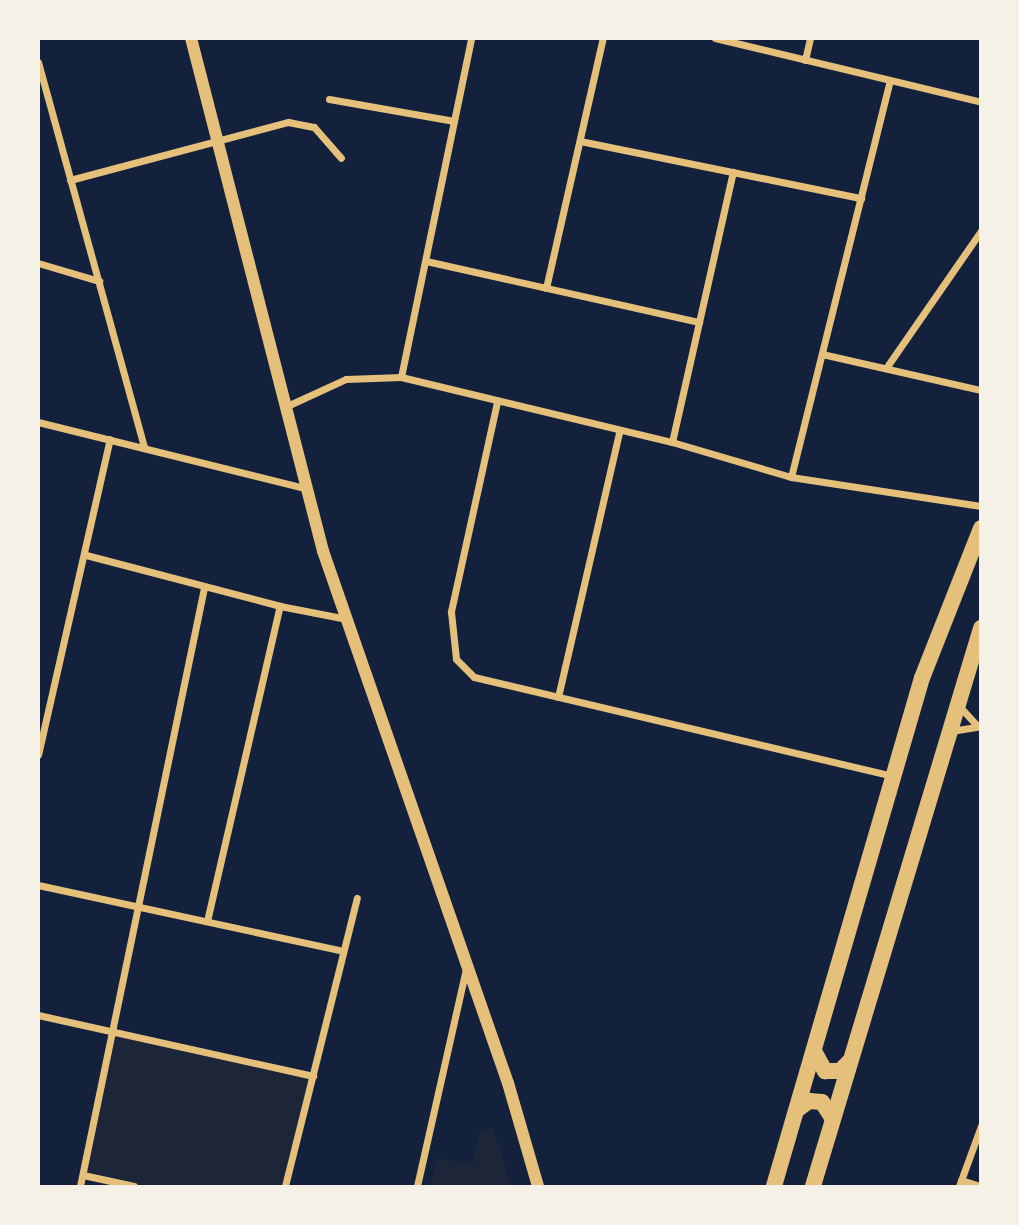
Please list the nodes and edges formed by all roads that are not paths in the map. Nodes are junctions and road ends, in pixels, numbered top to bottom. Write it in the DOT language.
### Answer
graph roads {
  1 [pos="191,38"];
  2 [pos="471,38"];
  3 [pos="603,38"];
  4 [pos="715,38"];
  5 [pos="810,38"];
  6 [pos="806,60"];
  7 [pos="38,62"];
  8 [pos="890,80"];
  9 [pos="329,99"];
  10 [pos="981,102"];
  11 [pos="454,121"];
  12 [pos="219,141"];
  13 [pos="580,141"];
  14 [pos="341,158"];
  15 [pos="733,172"];
  16 [pos="70,180"];
  17 [pos="860,198"];
  18 [pos="981,231"];
  19 [pos="426,261"];
  20 [pos="38,263"];
  21 [pos="99,281"];
  22 [pos="546,288"];
  23 [pos="699,322"];
  24 [pos="822,354"];
  25 [pos="886,368"];
  26 [pos="401,377"];
  27 [pos="981,390"];
  28 [pos="497,402"];
  29 [pos="287,406"];
  30 [pos="38,422"];
  31 [pos="620,432"];
  32 [pos="110,439"];
  33 [pos="672,442"];
  34 [pos="144,447"];
  35 [pos="791,477"];
  36 [pos="309,489"];
  37 [pos="981,506"];
  38 [pos="981,528"];
  39 [pos="86,555"];
  40 [pos="204,588"];
  41 [pos="280,606"];
  42 [pos="347,619"];
  43 [pos="981,628"];
  44 [pos="558,697"];
  45 [pos="956,698"];
  46 [pos="979,726"];
  47 [pos="945,735"];
  48 [pos="40,739"];
  49 [pos="38,755"];
  50 [pos="896,776"];
  51 [pos="38,885"];
  52 [pos="358,898"];
  53 [pos="140,906"];
  54 [pos="207,921"];
  55 [pos="343,951"];
  56 [pos="467,965"];
  57 [pos="38,1015"];
  58 [pos="114,1029"];
  59 [pos="815,1052"];
  60 [pos="850,1062"];
  61 [pos="313,1076"];
  62 [pos="798,1109"];
  63 [pos="833,1118"];
  64 [pos="981,1126"];
  65 [pos="83,1175"];
  66 [pos="960,1183"];
  67 [pos="80,1186"];
  68 [pos="134,1186"];
  69 [pos="285,1186"];
  70 [pos="417,1186"];
  71 [pos="538,1186"];
  72 [pos="774,1186"];
  73 [pos="813,1186"];
  74 [pos="980,1186"];
  1 -- 12 [label="street"];
  2 -- 11 [label="street"];
  3 -- 13 [label="street"];
  4 -- 6 [label="street"];
  5 -- 6 [label="street"];
  6 -- 8 [label="street"];
  7 -- 16 [label="street"];
  8 -- 10 [label="street"];
  8 -- 17 [label="street"];
  9 -- 11 [label="street"];
  11 -- 19 [label="street"];
  12 -- 14 [label="street"];
  12 -- 16 [label="street"];
  12 -- 29 [label="street"];
  13 -- 15 [label="street"];
  13 -- 22 [label="street"];
  15 -- 17 [label="street"];
  15 -- 23 [label="street"];
  16 -- 21 [label="street"];
  17 -- 24 [label="street"];
  18 -- 25 [label="street"];
  19 -- 22 [label="street"];
  19 -- 26 [label="street"];
  20 -- 21 [label="street"];
  21 -- 34 [label="street"];
  22 -- 23 [label="street"];
  23 -- 33 [label="street"];
  24 -- 25 [label="street"];
  24 -- 35 [label="street"];
  25 -- 27 [label="street"];
  26 -- 28 [label="street"];
  26 -- 29 [label="street"];
  28 -- 31 [label="street"];
  28 -- 44 [label="street"];
  29 -- 36 [label="street"];
  30 -- 32 [label="street"];
  31 -- 33 [label="street"];
  31 -- 44 [label="street"];
  32 -- 34 [label="street"];
  32 -- 39 [label="street"];
  33 -- 35 [label="street"];
  34 -- 36 [label="street"];
  35 -- 37 [label="street"];
  36 -- 42 [label="street"];
  38 -- 50 [label="highway"];
  39 -- 40 [label="street"];
  39 -- 48 [label="street"];
  40 -- 41 [label="street"];
  40 -- 53 [label="street"];
  41 -- 42 [label="street"];
  41 -- 54 [label="street"];
  42 -- 56 [label="street"];
  43 -- 45 [label="highway"];
  44 -- 50 [label="street"];
  45 -- 46 [label="street"];
  45 -- 47 [label="highway"];
  46 -- 47 [label="street"];
  47 -- 60 [label="highway"];
  48 -- 49 [label="street"];
  50 -- 59 [label="highway"];
  51 -- 53 [label="street"];
  52 -- 55 [label="street"];
  53 -- 54 [label="street"];
  53 -- 58 [label="street"];
  54 -- 55 [label="street"];
  55 -- 61 [label="street"];
  56 -- 70 [label="street"];
  56 -- 71 [label="street"];
  57 -- 58 [label="street"];
  58 -- 61 [label="street"];
  58 -- 65 [label="street"];
  59 -- 60 [label="highway"];
  59 -- 62 [label="highway"];
  60 -- 63 [label="highway"];
  61 -- 69 [label="street"];
  62 -- 63 [label="highway"];
  62 -- 72 [label="highway"];
  63 -- 73 [label="highway"];
  64 -- 66 [label="street"];
  65 -- 67 [label="street"];
  65 -- 68 [label="street"];
  66 -- 74 [label="street"];
}
